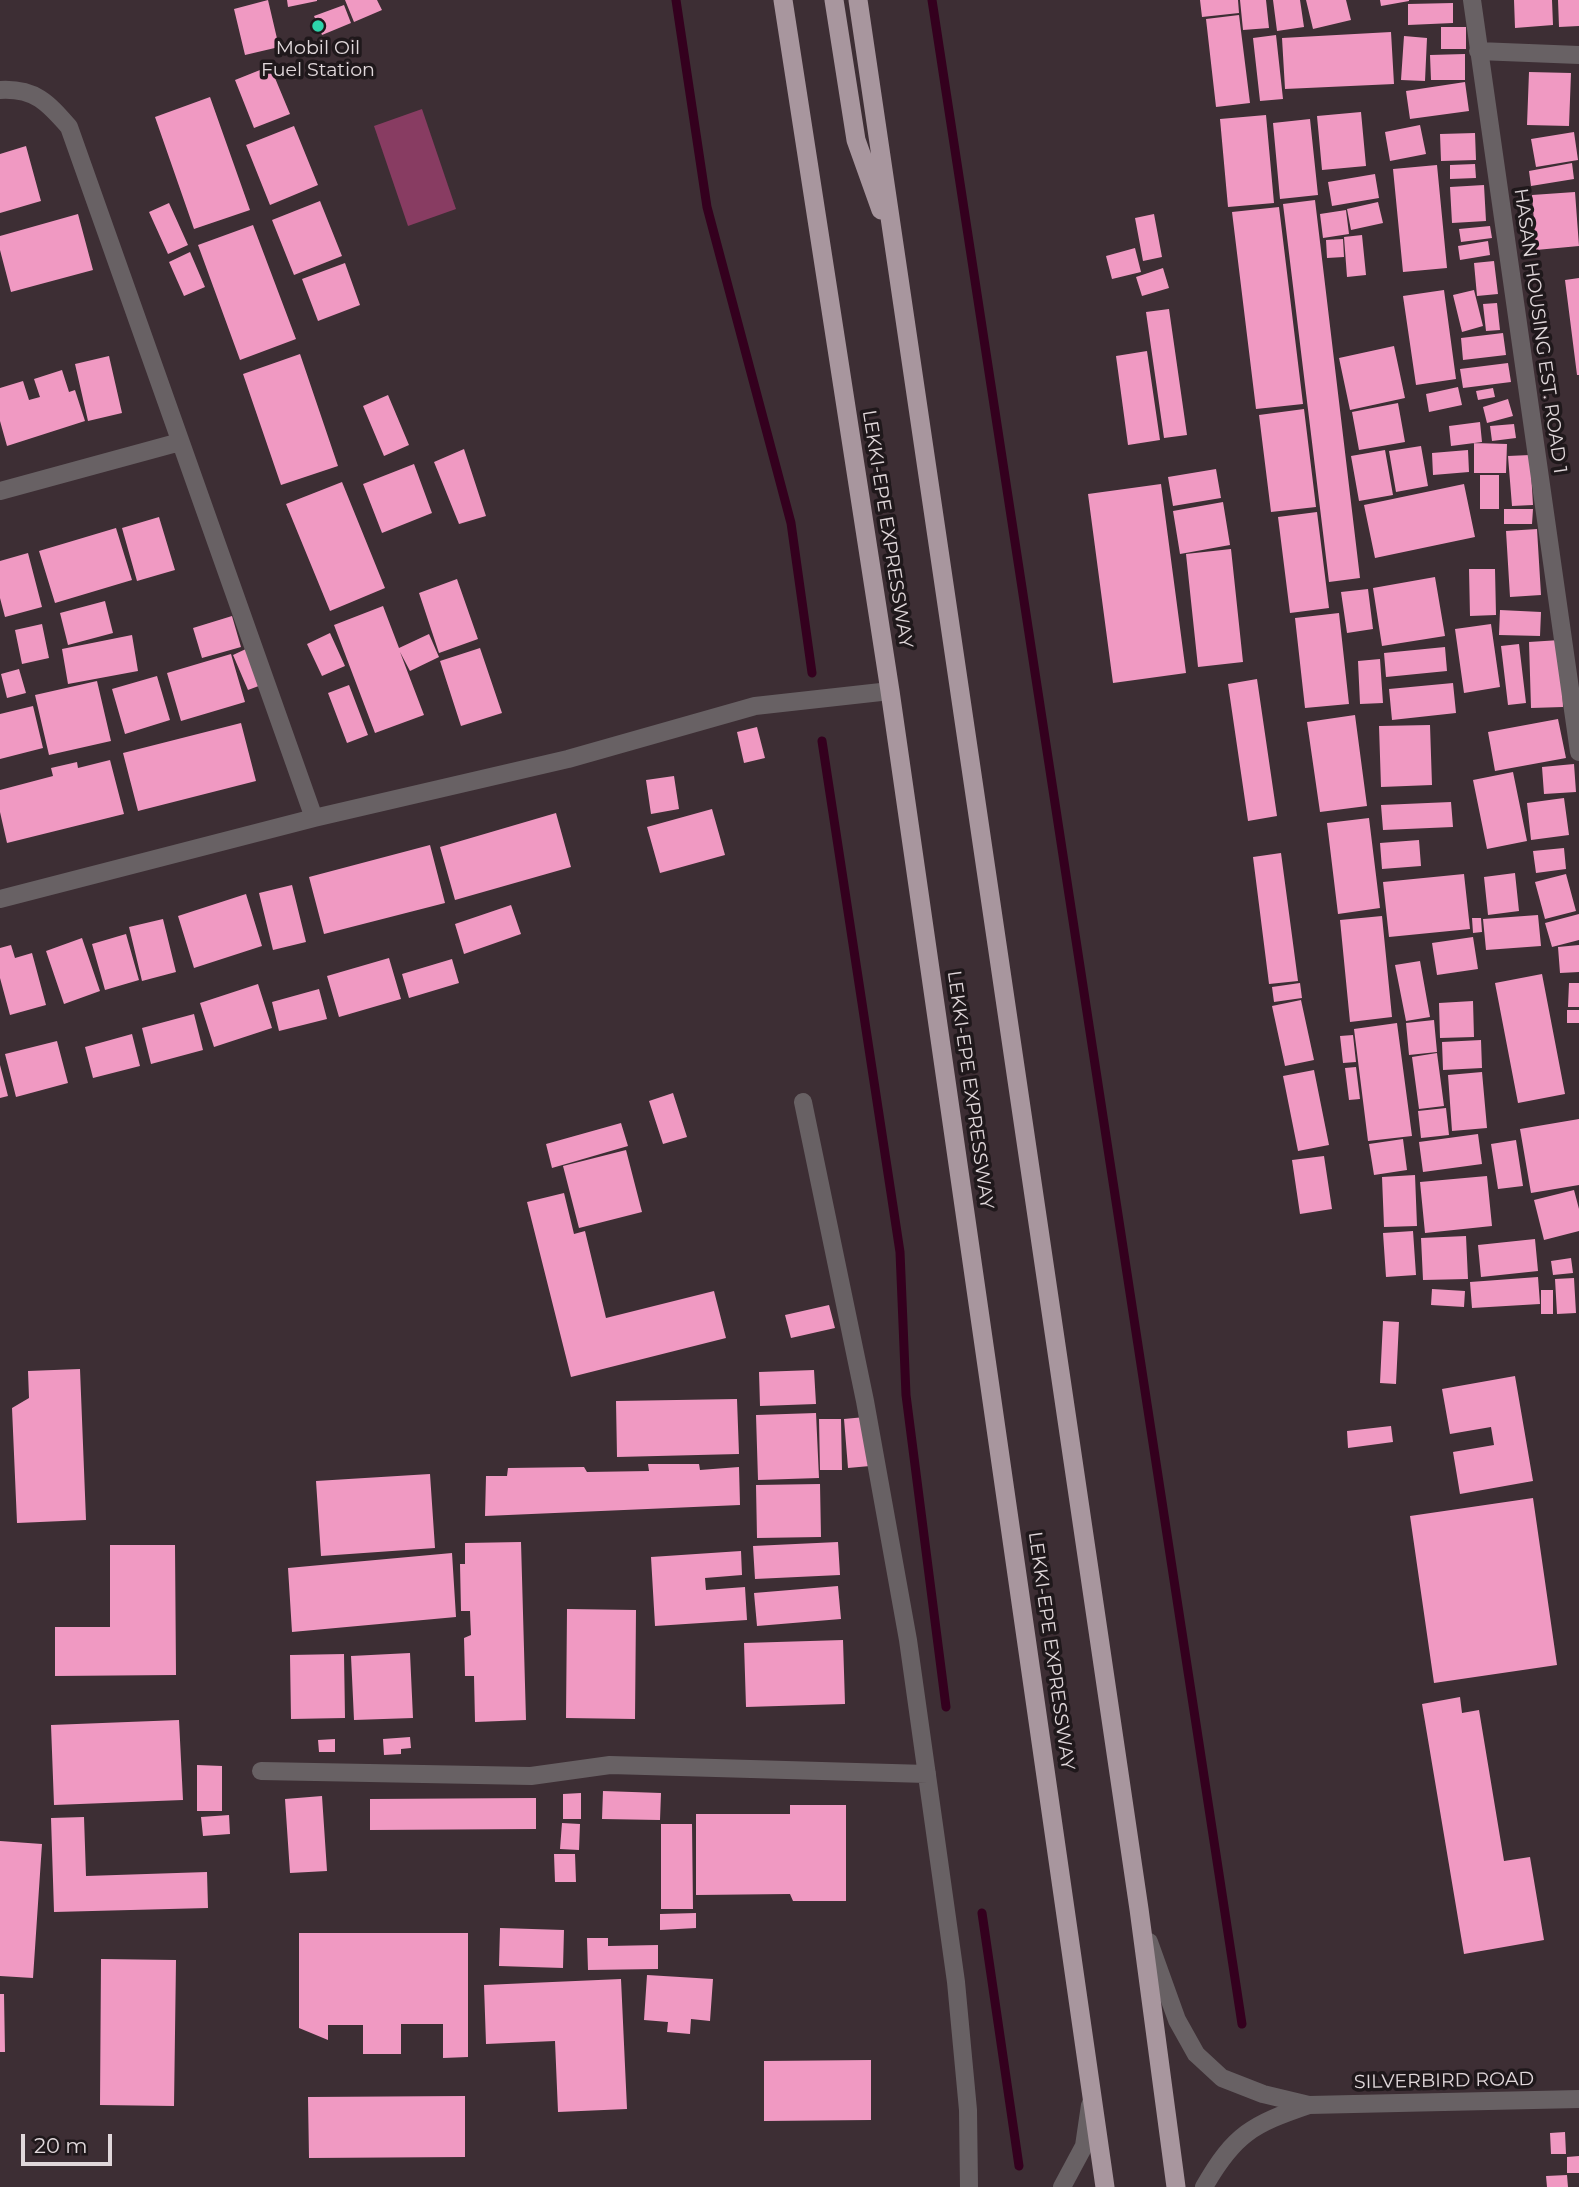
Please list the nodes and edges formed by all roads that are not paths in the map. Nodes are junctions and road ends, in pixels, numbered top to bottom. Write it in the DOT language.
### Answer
graph roads {
  1 [pos="783,0"];
  2 [pos="834,0"];
  3 [pos="858,0"];
  4 [pos="1472,0"];
  5 [pos="1478,51"];
  6 [pos="1579,55"];
  7 [pos="0,90"];
  8 [pos="895,251"];
  9 [pos="180,442"];
  10 [pos="0,491"];
  11 [pos="890,691"];
  12 [pos="1579,752"];
  13 [pos="314,818"];
  14 [pos="0,899"];
  15 [pos="803,1102"];
  16 [pos="261,1771"];
  17 [pos="927,1774"];
  18 [pos="1139,1909"];
  19 [pos="1092,2094"];
  20 [pos="1579,2099"];
  21 [pos="1309,2105"];
  22 [pos="969,2187"];
  23 [pos="1062,2187"];
  24 [pos="1105,2187"];
  25 [pos="1176,2187"];
  26 [pos="1204,2187"];
  1 -- 11 [label="highway, LEKKI-EPE EXPRESSWAY"];
  2 -- 8 [label="highway"];
  3 -- 8 [label="highway"];
  4 -- 5 [label="street, HASAN HOUSING EST. ROAD 1"];
  5 -- 6 [label="street"];
  5 -- 12 [label="street, HASAN HOUSING EST. ROAD 1"];
  7 -- 9 [label="street"];
  8 -- 18 [label="highway"];
  9 -- 10 [label="street"];
  9 -- 13 [label="street"];
  11 -- 13 [label="street"];
  11 -- 19 [label="highway, LEKKI-EPE EXPRESSWAY"];
  13 -- 14 [label="street"];
  15 -- 17 [label="street"];
  16 -- 17 [label="street"];
  17 -- 22 [label="street"];
  18 -- 21 [label="street"];
  18 -- 25 [label="highway"];
  19 -- 23 [label="street"];
  19 -- 24 [label="highway, LEKKI-EPE EXPRESSWAY"];
  20 -- 21 [label="street, SILVERBIRD ROAD"];
  21 -- 26 [label="street"];
}
